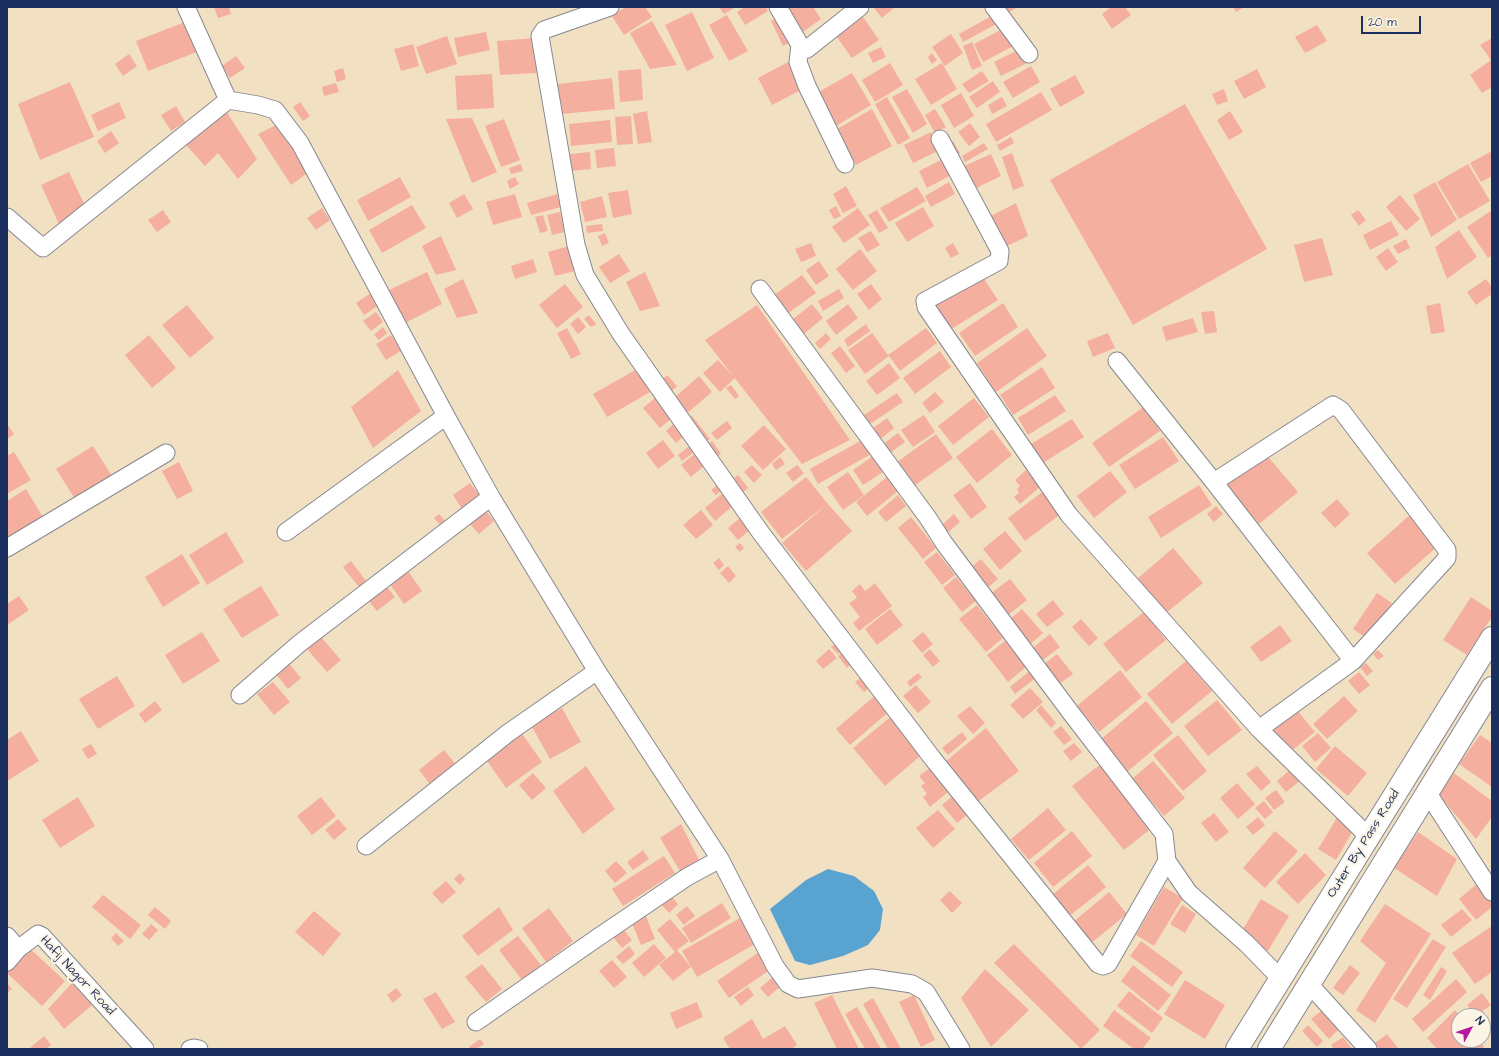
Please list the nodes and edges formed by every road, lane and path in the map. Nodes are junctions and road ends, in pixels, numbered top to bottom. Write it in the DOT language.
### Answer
graph roads {
  1 [pos="186,7"];
  2 [pos="610,7"];
  3 [pos="778,7"];
  4 [pos="860,7"];
  5 [pos="994,7"];
  6 [pos="800,45"];
  7 [pos="1029,54"];
  8 [pos="228,100"];
  9 [pos="940,139"];
  10 [pos="845,164"];
  11 [pos="7,217"];
  12 [pos="760,289"];
  13 [pos="1118,361"];
  14 [pos="446,416"];
  15 [pos="166,452"];
  16 [pos="1214,482"];
  17 [pos="491,497"];
  18 [pos="286,532"];
  19 [pos="7,548"];
  20 [pos="1492,638"];
  21 [pos="1353,661"];
  22 [pos="597,671"];
  23 [pos="1492,688"];
  24 [pos="240,694"];
  25 [pos="1259,729"];
  26 [pos="1427,792"];
  27 [pos="1368,837"];
  28 [pos="366,846"];
  29 [pos="720,859"];
  30 [pos="1167,861"];
  31 [pos="1492,892"];
  32 [pos="12,943"];
  33 [pos="7,962"];
  34 [pos="1280,979"];
  35 [pos="1310,985"];
  36 [pos="476,1022"];
  37 [pos="145,1049"];
  38 [pos="190,1049"];
  39 [pos="198,1049"];
  40 [pos="961,1049"];
  41 [pos="1237,1049"];
  42 [pos="1269,1049"];
  43 [pos="1368,1049"];
  1 -- 8 [label="street"];
  2 -- 30 [label="street"];
  3 -- 6 [label="street"];
  4 -- 6 [label="street"];
  5 -- 7 [label="street"];
  6 -- 10 [label="street"];
  8 -- 11 [label="street"];
  8 -- 14 [label="street"];
  9 -- 25 [label="street"];
  12 -- 30 [label="street"];
  13 -- 16 [label="street"];
  14 -- 17 [label="street"];
  14 -- 18 [label="street"];
  15 -- 19 [label="street"];
  16 -- 21 [label="street"];
  16 -- 21 [label="street"];
  17 -- 22 [label="street"];
  17 -- 24 [label="street"];
  20 -- 27 [label="main road, Outer By Pass Road"];
  21 -- 25 [label="street"];
  22 -- 28 [label="street"];
  22 -- 29 [label="street"];
  23 -- 26 [label="main road, Outer By Pass Road"];
  25 -- 27 [label="street"];
  26 -- 31 [label="street"];
  26 -- 35 [label="main road, Outer By Pass Road"];
  27 -- 34 [label="main road, Outer By Pass Road"];
  29 -- 36 [label="street"];
  29 -- 40 [label="street"];
  30 -- 34 [label="street"];
  32 -- 33 [label="street, Hafij Nagor Road"];
  32 -- 37 [label="street, Hafij Nagor Road"];
  34 -- 41 [label="main road, Outer By Pass Road"];
  35 -- 42 [label="main road, Outer By Pass Road"];
  35 -- 43 [label="street"];
  38 -- 39 [label="street"];
}
